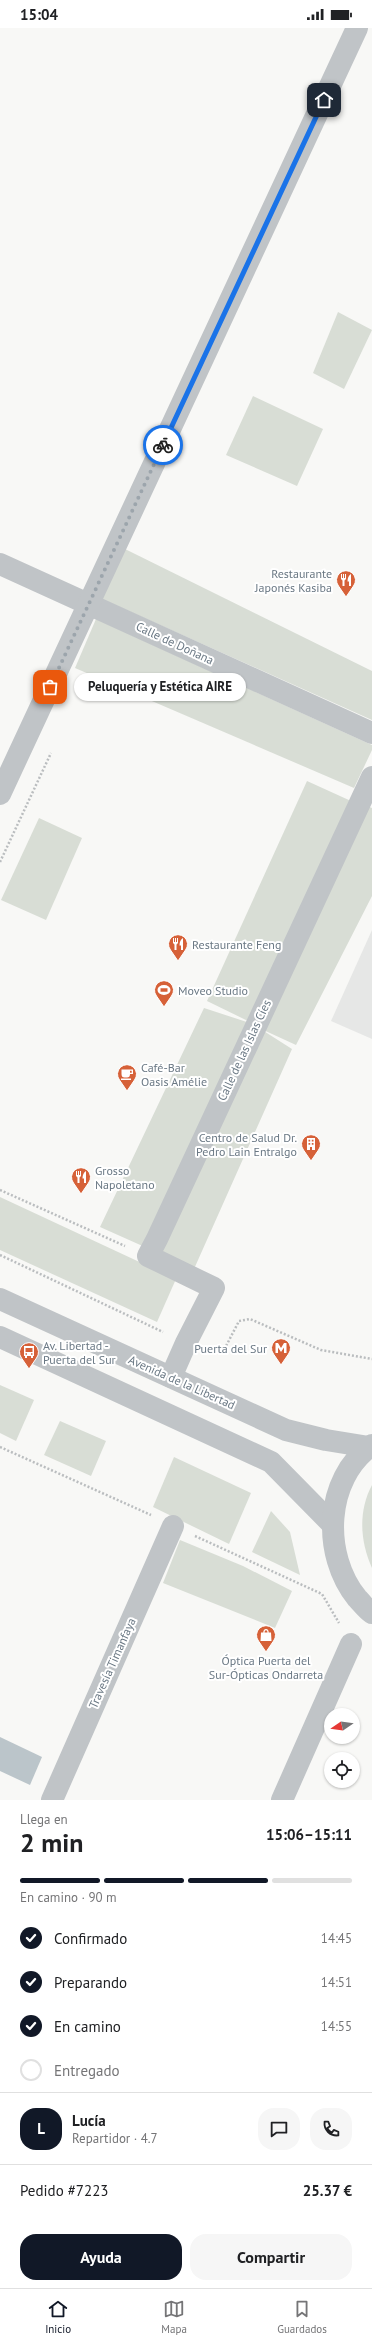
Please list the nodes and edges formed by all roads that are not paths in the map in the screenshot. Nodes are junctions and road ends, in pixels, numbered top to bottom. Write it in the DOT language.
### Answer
graph roads {
  1 [pos="358,28"];
  2 [pos="0,564"];
  3 [pos="89,604"];
  4 [pos="372,733"];
  5 [pos="372,777"];
  6 [pos="1,788"];
  7 [pos="0,1299"];
  8 [pos="0,1337"];
  9 [pos="171,1377"];
  10 [pos="371,1446"];
  11 [pos="332,1524"];
  12 [pos="173,1526"];
  13 [pos="372,1613"];
  14 [pos="351,1644"];
  15 [pos="52,1800"];
  16 [pos="282,1800"];
  1 -- 3 [label="street"];
  2 -- 3 [label="street, Calle de Doñana"];
  3 -- 4 [label="street, Calle de Doñana"];
  3 -- 6 [label="street"];
  5 -- 9 [label="street, Calle de las Islas Cíes"];
  7 -- 9 [label="street, Avenida de la Libertad"];
  8 -- 11 [label="street"];
  9 -- 10 [label="street, Avenida de la Libertad"];
  10 -- 11 [label="street"];
  11 -- 13 [label="street"];
  12 -- 15 [label="street, Travesía Timanfaya"];
  14 -- 16 [label="street"];
}
